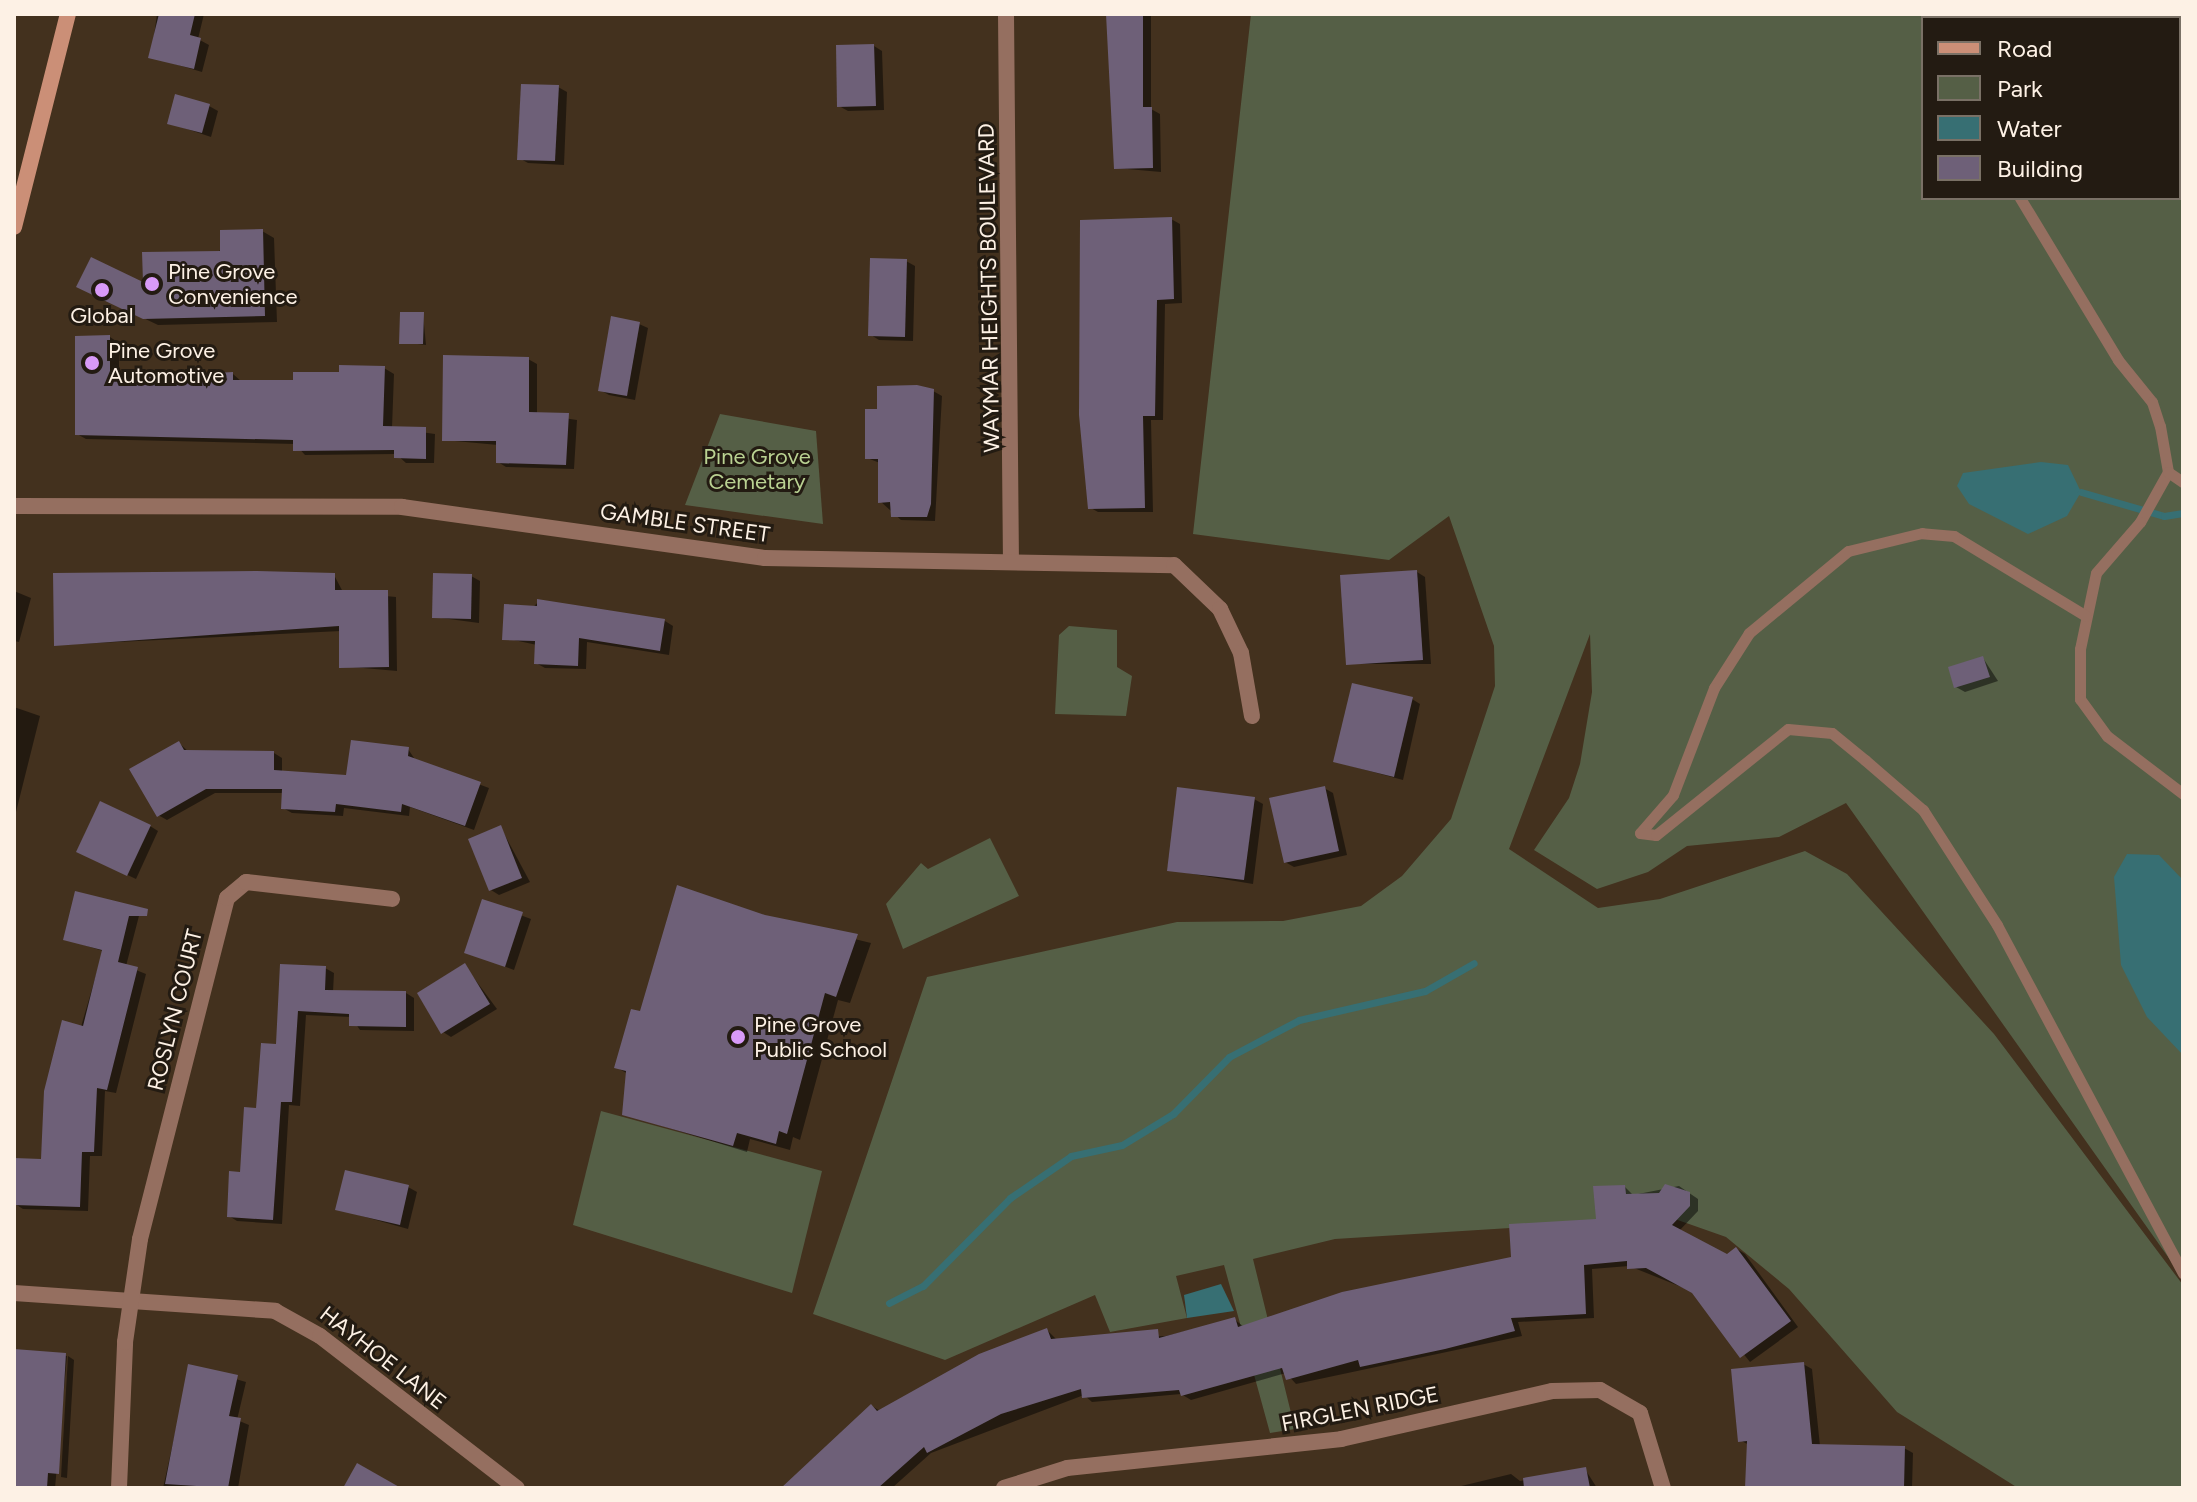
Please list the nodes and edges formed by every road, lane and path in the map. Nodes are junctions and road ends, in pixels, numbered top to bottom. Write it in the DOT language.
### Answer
graph roads {
  1 [pos="68,14"];
  2 [pos="1006,14"];
  3 [pos="2021,200"];
  4 [pos="14,227"];
  5 [pos="2176,477"];
  6 [pos="14,506"];
  7 [pos="1011,562"];
  8 [pos="2086,616"];
  9 [pos="1252,716"];
  10 [pos="2183,794"];
  11 [pos="392,899"];
  12 [pos="2183,1274"];
  13 [pos="14,1293"];
  14 [pos="130,1300"];
  15 [pos="507,1485"];
  16 [pos="119,1488"];
  17 [pos="1004,1488"];
  18 [pos="1663,1488"];
  1 -- 4 [label="main road"];
  2 -- 7 [label="street, WAYMAR HEIGHTS BOULEVARD"];
  3 -- 5 [label="lane"];
  5 -- 8 [label="lane"];
  6 -- 7 [label="street, GAMBLE STREET"];
  7 -- 9 [label="street, GAMBLE STREET"];
  8 -- 10 [label="lane"];
  8 -- 12 [label="lane"];
  11 -- 14 [label="street, ROSLYN COURT"];
  13 -- 14 [label="street, HAYHOE LANE"];
  14 -- 15 [label="street, HAYHOE LANE"];
  14 -- 16 [label="street, ROSLYN COURT"];
  17 -- 18 [label="street, FIRGLEN RIDGE"];
}
